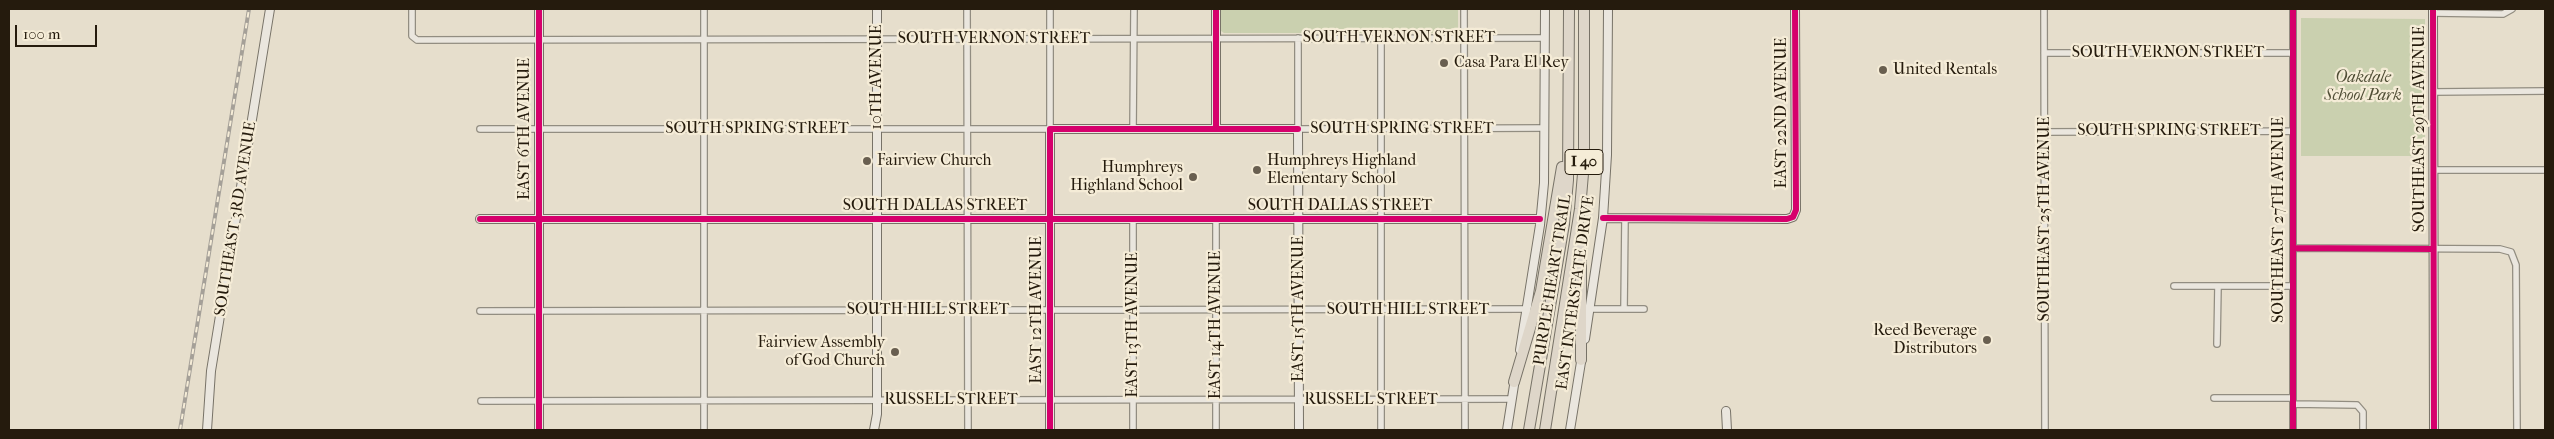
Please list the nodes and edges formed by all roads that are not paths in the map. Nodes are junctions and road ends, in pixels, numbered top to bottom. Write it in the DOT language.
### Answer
graph roads {
  1 [pos="270,9"];
  2 [pos="412,9"];
  3 [pos="539,9"];
  4 [pos="704,9"];
  5 [pos="877,9"];
  6 [pos="968,9"];
  7 [pos="1050,9"];
  8 [pos="1134,9"];
  9 [pos="1216,9"];
  10 [pos="1464,9"];
  11 [pos="1545,9"];
  12 [pos="1569,9"];
  13 [pos="1584,9"];
  14 [pos="1608,9"];
  15 [pos="1795,9"];
  16 [pos="2044,9"];
  17 [pos="2292,9"];
  18 [pos="2511,9"];
  19 [pos="2433,11"];
  20 [pos="1216,38"];
  21 [pos="1298,38"];
  22 [pos="1381,38"];
  23 [pos="1464,38"];
  24 [pos="1545,38"];
  25 [pos="539,39"];
  26 [pos="704,39"];
  27 [pos="968,39"];
  28 [pos="1050,39"];
  29 [pos="1134,39"];
  30 [pos="877,40"];
  31 [pos="2044,53"];
  32 [pos="2293,53"];
  33 [pos="2545,91"];
  34 [pos="2434,92"];
  35 [pos="1569,113"];
  36 [pos="1298,128"];
  37 [pos="1464,128"];
  38 [pos="1545,128"];
  39 [pos="1133,129"];
  40 [pos="1216,129"];
  41 [pos="1381,129"];
  42 [pos="480,130"];
  43 [pos="539,130"];
  44 [pos="704,130"];
  45 [pos="878,130"];
  46 [pos="968,130"];
  47 [pos="1050,130"];
  48 [pos="2293,131"];
  49 [pos="2046,132"];
  50 [pos="2434,170"];
  51 [pos="2545,170"];
  52 [pos="1581,192"];
  53 [pos="1603,218"];
  54 [pos="1625,218"];
  55 [pos="704,219"];
  56 [pos="877,219"];
  57 [pos="1051,219"];
  58 [pos="1299,219"];
  59 [pos="1381,219"];
  60 [pos="1464,219"];
  61 [pos="1540,219"];
  62 [pos="480,220"];
  63 [pos="539,220"];
  64 [pos="968,220"];
  65 [pos="1133,220"];
  66 [pos="1216,220"];
  67 [pos="2293,248"];
  68 [pos="2433,249"];
  69 [pos="2174,286"];
  70 [pos="2218,286"];
  71 [pos="2293,286"];
  72 [pos="1526,309"];
  73 [pos="1590,309"];
  74 [pos="1624,309"];
  75 [pos="1644,309"];
  76 [pos="877,310"];
  77 [pos="968,310"];
  78 [pos="1050,310"];
  79 [pos="1133,310"];
  80 [pos="1216,310"];
  81 [pos="1298,310"];
  82 [pos="1381,310"];
  83 [pos="1464,310"];
  84 [pos="480,311"];
  85 [pos="539,311"];
  86 [pos="704,311"];
  87 [pos="2218,344"];
  88 [pos="1581,360"];
  89 [pos="1514,382"];
  90 [pos="2214,398"];
  91 [pos="1512,399"];
  92 [pos="968,400"];
  93 [pos="1050,400"];
  94 [pos="1133,400"];
  95 [pos="1216,400"];
  96 [pos="1299,400"];
  97 [pos="1381,400"];
  98 [pos="1465,400"];
  99 [pos="481,401"];
  100 [pos="539,401"];
  101 [pos="704,401"];
  102 [pos="877,401"];
  103 [pos="2293,401"];
  104 [pos="1726,410"];
  105 [pos="877,414"];
  106 [pos="1506,428"];
  107 [pos="207,430"];
  108 [pos="539,430"];
  109 [pos="704,430"];
  110 [pos="874,430"];
  111 [pos="881,430"];
  112 [pos="968,430"];
  113 [pos="1050,430"];
  114 [pos="1133,430"];
  115 [pos="1216,430"];
  116 [pos="1299,430"];
  117 [pos="1381,430"];
  118 [pos="1465,430"];
  119 [pos="1530,430"];
  120 [pos="1545,430"];
  121 [pos="1570,430"];
  122 [pos="1727,430"];
  123 [pos="2045,430"];
  124 [pos="2294,430"];
  125 [pos="2363,430"];
  126 [pos="2434,430"];
  127 [pos="2517,430"];
  1 -- 107 [label="street, SOUTHEAST 3RD AVENUE"];
  2 -- 25 [label="street, SOUTH VERNON STREET"];
  3 -- 25 [label="street, EAST 6TH AVENUE"];
  4 -- 26 [label="street"];
  5 -- 30 [label="street, 10TH AVENUE"];
  6 -- 27 [label="street"];
  7 -- 28 [label="street, EAST 12TH AVENUE"];
  8 -- 29 [label="street"];
  9 -- 20 [label="street"];
  10 -- 23 [label="street"];
  11 -- 24 [label="street"];
  12 -- 35 [label="highway, PURPLE HEART TRAIL / I 40"];
  13 -- 52 [label="highway, PURPLE HEART TRAIL / I 40"];
  14 -- 53 [label="street, EAST INTERSTATE DRIVE"];
  15 -- 54 [label="street, EAST 22ND AVENUE"];
  16 -- 31 [label="street, SOUTHEAST 25TH AVENUE"];
  17 -- 32 [label="street, SOUTHEAST 27TH AVENUE"];
  18 -- 19 [label="street"];
  19 -- 34 [label="street, SOUTHEAST 29TH AVENUE"];
  20 -- 21 [label="street, SOUTH VERNON STREET"];
  20 -- 29 [label="street, SOUTH VERNON STREET"];
  20 -- 40 [label="street"];
  21 -- 22 [label="street, SOUTH VERNON STREET"];
  21 -- 36 [label="street, EAST 15TH AVENUE"];
  22 -- 23 [label="street, SOUTH VERNON STREET"];
  22 -- 41 [label="street"];
  23 -- 24 [label="street, SOUTH VERNON STREET"];
  23 -- 37 [label="street"];
  24 -- 38 [label="street"];
  25 -- 26 [label="street, SOUTH VERNON STREET"];
  25 -- 43 [label="street, EAST 6TH AVENUE"];
  26 -- 30 [label="street, SOUTH VERNON STREET"];
  26 -- 44 [label="street"];
  27 -- 28 [label="street, SOUTH VERNON STREET"];
  27 -- 30 [label="street, SOUTH VERNON STREET"];
  27 -- 46 [label="street"];
  28 -- 29 [label="street, SOUTH VERNON STREET"];
  28 -- 47 [label="street, EAST 12TH AVENUE"];
  29 -- 39 [label="street"];
  30 -- 45 [label="street, 10TH AVENUE"];
  31 -- 32 [label="street, SOUTH VERNON STREET"];
  31 -- 49 [label="street, SOUTHEAST 25TH AVENUE"];
  32 -- 48 [label="street, SOUTHEAST 27TH AVENUE"];
  33 -- 34 [label="street"];
  34 -- 50 [label="street, SOUTHEAST 29TH AVENUE"];
  35 -- 89 [label="highway"];
  35 -- 119 [label="highway, PURPLE HEART TRAIL / I 40"];
  36 -- 40 [label="street, SOUTH SPRING STREET"];
  36 -- 41 [label="street, SOUTH SPRING STREET"];
  36 -- 58 [label="street, EAST 15TH AVENUE"];
  37 -- 38 [label="street, SOUTH SPRING STREET"];
  37 -- 41 [label="street, SOUTH SPRING STREET"];
  37 -- 60 [label="street"];
  38 -- 61 [label="street"];
  39 -- 40 [label="street, SOUTH SPRING STREET"];
  39 -- 47 [label="street, SOUTH SPRING STREET"];
  41 -- 59 [label="street"];
  42 -- 43 [label="street, SOUTH SPRING STREET"];
  43 -- 44 [label="street, SOUTH SPRING STREET"];
  43 -- 63 [label="street, EAST 6TH AVENUE"];
  44 -- 45 [label="street, SOUTH SPRING STREET"];
  44 -- 55 [label="street"];
  45 -- 46 [label="street, SOUTH SPRING STREET"];
  45 -- 56 [label="street, 10TH AVENUE"];
  46 -- 47 [label="street, SOUTH SPRING STREET"];
  46 -- 64 [label="street"];
  47 -- 57 [label="street, EAST 12TH AVENUE"];
  48 -- 49 [label="street, SOUTH SPRING STREET"];
  48 -- 67 [label="street, SOUTHEAST 27TH AVENUE"];
  49 -- 123 [label="street, SOUTHEAST 25TH AVENUE"];
  50 -- 51 [label="street"];
  50 -- 68 [label="street, SOUTHEAST 29TH AVENUE"];
  52 -- 88 [label="highway"];
  52 -- 120 [label="highway, PURPLE HEART TRAIL / I 40"];
  53 -- 54 [label="street"];
  53 -- 73 [label="street, EAST INTERSTATE DRIVE"];
  54 -- 74 [label="street"];
  55 -- 56 [label="street, SOUTH DALLAS STREET"];
  55 -- 63 [label="street, SOUTH DALLAS STREET"];
  55 -- 86 [label="street"];
  56 -- 64 [label="street, SOUTH DALLAS STREET"];
  56 -- 76 [label="street, 10TH AVENUE"];
  57 -- 64 [label="street, SOUTH DALLAS STREET"];
  57 -- 65 [label="street, SOUTH DALLAS STREET"];
  57 -- 78 [label="street, EAST 12TH AVENUE"];
  58 -- 59 [label="street, SOUTH DALLAS STREET"];
  58 -- 66 [label="street, SOUTH DALLAS STREET"];
  58 -- 81 [label="street, EAST 15TH AVENUE"];
  59 -- 60 [label="street, SOUTH DALLAS STREET"];
  59 -- 82 [label="street"];
  60 -- 61 [label="street, SOUTH DALLAS STREET"];
  60 -- 83 [label="street"];
  61 -- 72 [label="street"];
  62 -- 63 [label="street, SOUTH DALLAS STREET"];
  63 -- 85 [label="street, EAST 6TH AVENUE"];
  64 -- 77 [label="street"];
  65 -- 66 [label="street, SOUTH DALLAS STREET"];
  65 -- 79 [label="street, EAST 13TH AVENUE"];
  66 -- 80 [label="street, EAST 14TH AVENUE"];
  67 -- 68 [label="street"];
  67 -- 71 [label="street, SOUTHEAST 27TH AVENUE"];
  68 -- 126 [label="street, SOUTHEAST 29TH AVENUE"];
  68 -- 127 [label="street"];
  69 -- 70 [label="street"];
  70 -- 71 [label="street"];
  70 -- 87 [label="street"];
  71 -- 103 [label="street, SOUTHEAST 27TH AVENUE"];
  72 -- 83 [label="street, SOUTH HILL STREET"];
  72 -- 89 [label="street"];
  73 -- 74 [label="street"];
  73 -- 88 [label="street, EAST INTERSTATE DRIVE"];
  74 -- 75 [label="street"];
  76 -- 77 [label="street, SOUTH HILL STREET"];
  76 -- 86 [label="street, SOUTH HILL STREET"];
  76 -- 102 [label="street, 10TH AVENUE"];
  77 -- 78 [label="street, SOUTH HILL STREET"];
  77 -- 92 [label="street"];
  78 -- 79 [label="street, SOUTH HILL STREET"];
  78 -- 93 [label="street, EAST 12TH AVENUE"];
  79 -- 80 [label="street, SOUTH HILL STREET"];
  79 -- 94 [label="street, EAST 13TH AVENUE"];
  80 -- 81 [label="street, SOUTH HILL STREET"];
  80 -- 95 [label="street, EAST 14TH AVENUE"];
  81 -- 82 [label="street, SOUTH HILL STREET"];
  81 -- 96 [label="street, EAST 15TH AVENUE"];
  82 -- 83 [label="street, SOUTH HILL STREET"];
  82 -- 97 [label="street"];
  83 -- 98 [label="street"];
  84 -- 85 [label="street, SOUTH HILL STREET"];
  85 -- 86 [label="street, SOUTH HILL STREET"];
  85 -- 100 [label="street, EAST 6TH AVENUE"];
  86 -- 101 [label="street"];
  88 -- 121 [label="street, EAST INTERSTATE DRIVE"];
  89 -- 91 [label="street"];
  90 -- 103 [label="street"];
  91 -- 98 [label="street, RUSSELL STREET"];
  91 -- 106 [label="street"];
  92 -- 93 [label="street, RUSSELL STREET"];
  92 -- 102 [label="street, RUSSELL STREET"];
  92 -- 112 [label="street"];
  93 -- 94 [label="street, RUSSELL STREET"];
  93 -- 113 [label="street, EAST 12TH AVENUE"];
  94 -- 95 [label="street, RUSSELL STREET"];
  94 -- 114 [label="street, EAST 13TH AVENUE"];
  95 -- 96 [label="street, RUSSELL STREET"];
  95 -- 115 [label="street, EAST 14TH AVENUE"];
  96 -- 97 [label="street, RUSSELL STREET"];
  96 -- 116 [label="street, EAST 15TH AVENUE"];
  97 -- 98 [label="street, RUSSELL STREET"];
  97 -- 117 [label="street"];
  98 -- 118 [label="street"];
  99 -- 100 [label="street, RUSSELL STREET"];
  100 -- 101 [label="street, RUSSELL STREET"];
  100 -- 108 [label="street, EAST 6TH AVENUE"];
  101 -- 102 [label="street, RUSSELL STREET"];
  101 -- 109 [label="street"];
  102 -- 105 [label="street, 10TH AVENUE"];
  103 -- 124 [label="street, SOUTHEAST 27TH AVENUE"];
  103 -- 125 [label="street"];
  104 -- 122 [label="street"];
  105 -- 110 [label="street, 10TH AVENUE"];
  105 -- 111 [label="street, 10TH AVENUE"];
}
